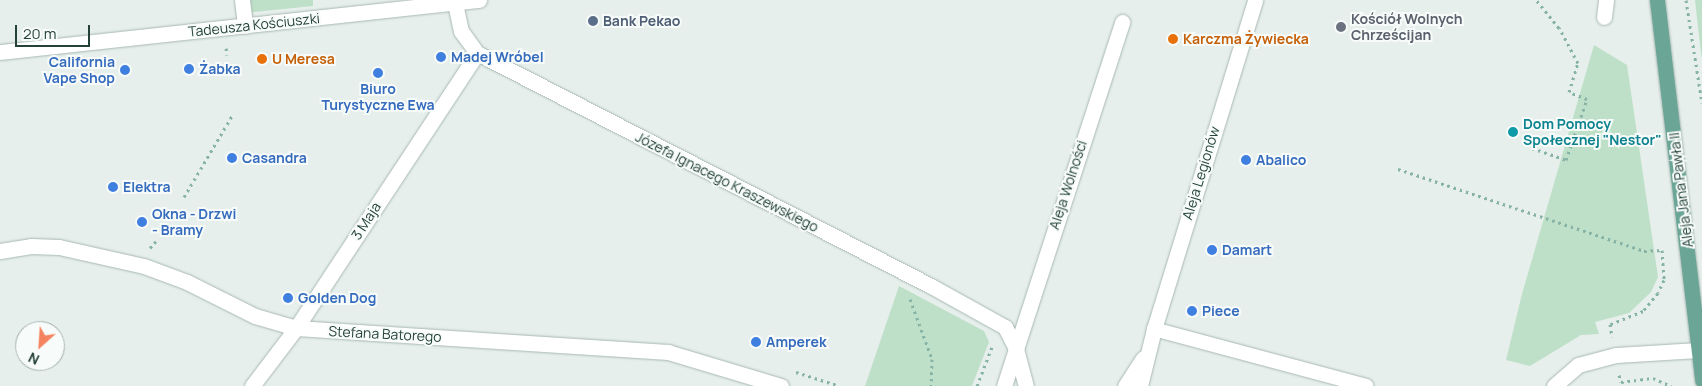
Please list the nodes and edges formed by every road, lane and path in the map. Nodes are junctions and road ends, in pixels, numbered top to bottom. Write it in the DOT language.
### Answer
graph roads {
  1 [pos="242,0"];
  2 [pos="479,0"];
  3 [pos="1255,0"];
  4 [pos="1536,0"];
  5 [pos="1606,0"];
  6 [pos="1658,0"];
  7 [pos="1686,0"];
  8 [pos="455,2"];
  9 [pos="414,4"];
  10 [pos="1604,17"];
  11 [pos="1122,22"];
  12 [pos="245,26"];
  13 [pos="226,47"];
  14 [pos="0,52"];
  15 [pos="476,54"];
  16 [pos="227,55"];
  17 [pos="1702,103"];
  18 [pos="233,114"];
  19 [pos="1532,148"];
  20 [pos="1398,169"];
  21 [pos="184,197"];
  22 [pos="0,251"];
  23 [pos="908,293"];
  24 [pos="296,328"];
  25 [pos="1154,329"];
  26 [pos="1611,331"];
  27 [pos="1150,346"];
  28 [pos="1016,349"];
  29 [pos="1698,350"];
  30 [pos="1620,377"];
  31 [pos="1702,380"];
  32 [pos="252,386"];
  33 [pos="780,386"];
  34 [pos="930,386"];
  35 [pos="1004,386"];
  36 [pos="1026,386"];
  37 [pos="1125,386"];
  38 [pos="1140,386"];
  39 [pos="1368,386"];
  40 [pos="1554,386"];
  41 [pos="1671,386"];
  1 -- 12 [label="street"];
  2 -- 8 [label="street, Tadeusza Kościuszki"];
  3 -- 25 [label="street, Aleja Legionów"];
  4 -- 19 [label="path"];
  5 -- 10 [label="street"];
  6 -- 29 [label="main road, Aleja Jana Pawła II"];
  7 -- 17 [label="path"];
  8 -- 9 [label="street, Tadeusza Kościuszki"];
  8 -- 15 [label="street, Józefa Ignacego Kraszewskiego"];
  9 -- 12 [label="street, Tadeusza Kościuszki"];
  11 -- 28 [label="street, Aleja Wolności"];
  12 -- 14 [label="street, Tadeusza Kościuszki"];
  13 -- 16 [label="path"];
  15 -- 24 [label="street, 3 Maja"];
  15 -- 28 [label="street, Józefa Ignacego Kraszewskiego"];
  18 -- 21 [label="path"];
  20 -- 26 [label="path"];
  22 -- 24 [label="street, Stefana Batorego"];
  23 -- 34 [label="path"];
  24 -- 32 [label="street, 3 Maja"];
  24 -- 33 [label="street, Stefana Batorego"];
  25 -- 27 [label="street, Aleja Legionów"];
  25 -- 39 [label="lane"];
  27 -- 37 [label="street, Aleja Legionów"];
  27 -- 38 [label="street, Aleja Legionów"];
  28 -- 35 [label="street, Aleja Wolności"];
  28 -- 36 [label="street"];
  29 -- 31 [label="main road, Aleja Jana Pawła II"];
  29 -- 40 [label="street"];
  30 -- 41 [label="path"];
}
